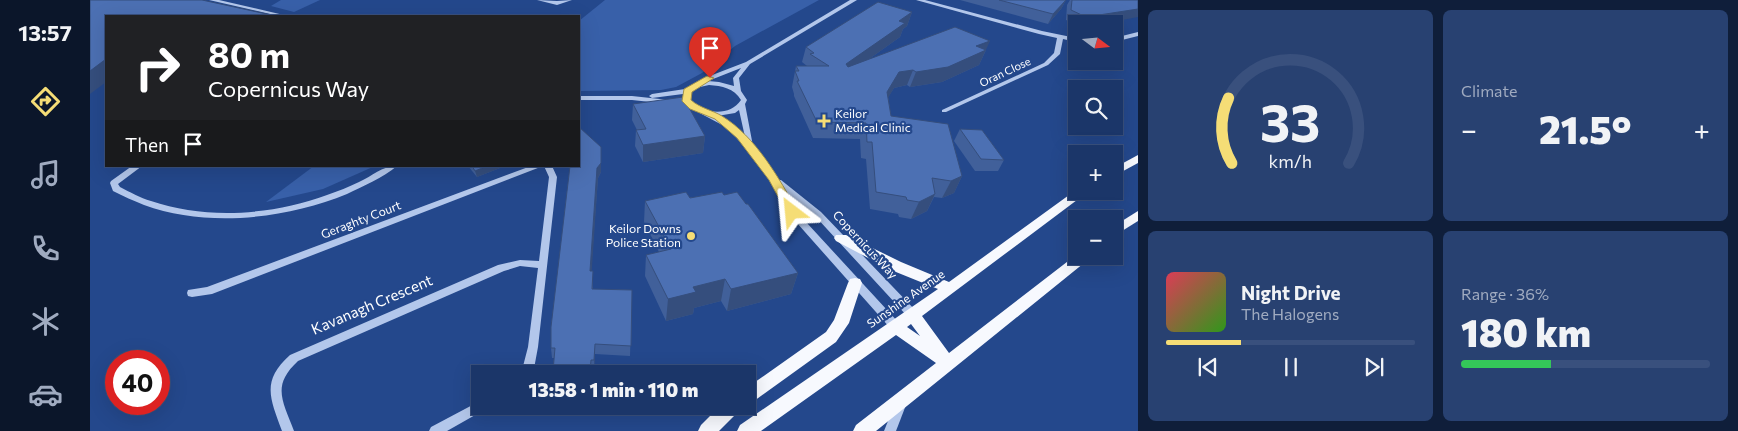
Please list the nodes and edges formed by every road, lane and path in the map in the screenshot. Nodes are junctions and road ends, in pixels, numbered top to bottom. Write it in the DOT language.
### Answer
graph roads {
  1 [pos="212,0"];
  2 [pos="540,0"];
  3 [pos="569,0"];
  4 [pos="854,0"];
  5 [pos="919,0"];
  6 [pos="280,15"];
  7 [pos="1138,34"];
  8 [pos="1060,37"];
  9 [pos="1068,38"];
  10 [pos="1123,38"];
  11 [pos="748,63"];
  12 [pos="690,89"];
  13 [pos="738,91"];
  14 [pos="580,98"];
  15 [pos="632,98"];
  16 [pos="742,105"];
  17 [pos="694,107"];
  18 [pos="944,111"];
  19 [pos="706,112"];
  20 [pos="750,146"];
  21 [pos="1138,158"];
  22 [pos="136,167"];
  23 [pos="391,167"];
  24 [pos="536,167"];
  25 [pos="548,167"];
  26 [pos="1123,167"];
  27 [pos="774,179"];
  28 [pos="1071,200"];
  29 [pos="1138,215"];
  30 [pos="1123,226"];
  31 [pos="841,238"];
  32 [pos="543,265"];
  33 [pos="1072,265"];
  34 [pos="855,283"];
  35 [pos="950,288"];
  36 [pos="192,293"];
  37 [pos="912,314"];
  38 [pos="895,326"];
  39 [pos="947,362"];
  40 [pos="528,365"];
  41 [pos="756,390"];
  42 [pos="902,398"];
  43 [pos="471,411"];
  44 [pos="723,415"];
  45 [pos="288,431"];
  46 [pos="435,431"];
  47 [pos="707,431"];
  48 [pos="746,431"];
  49 [pos="862,431"];
  50 [pos="890,431"];
  1 -- 6 [label="street"];
  2 -- 3 [label="street"];
  4 -- 11 [label="street"];
  5 -- 8 [label="street"];
  7 -- 10 [label="street"];
  8 -- 9 [label="street"];
  8 -- 18 [label="street, Oran Close"];
  11 -- 12 [label="street"];
  11 -- 13 [label="street"];
  12 -- 13 [label="street"];
  12 -- 15 [label="street"];
  12 -- 17 [label="street"];
  13 -- 16 [label="street, Copernicus Way"];
  14 -- 15 [label="street"];
  15 -- 17 [label="street, Copernicus Way"];
  16 -- 19 [label="street"];
  16 -- 20 [label="street, Copernicus Way"];
  17 -- 19 [label="street, Copernicus Way"];
  19 -- 20 [label="street, Copernicus Way"];
  20 -- 27 [label="street, Copernicus Way"];
  21 -- 26 [label="main road"];
  22 -- 23 [label="street"];
  24 -- 36 [label="street, Geraghty Court"];
  25 -- 32 [label="street"];
  27 -- 31 [label="street, Copernicus Way"];
  27 -- 34 [label="street, Copernicus Way"];
  28 -- 35 [label="main road, Sunshine Avenue"];
  29 -- 30 [label="main road"];
  31 -- 35 [label="main road"];
  31 -- 37 [label="street, Copernicus Way"];
  32 -- 40 [label="street"];
  32 -- 45 [label="street, Kavanagh Crescent"];
  33 -- 39 [label="main road"];
  34 -- 38 [label="street, Copernicus Way"];
  34 -- 41 [label="main road"];
  35 -- 37 [label="main road, Sunshine Avenue"];
  37 -- 38 [label="main road, Sunshine Avenue"];
  37 -- 39 [label="main road"];
  38 -- 39 [label="main road"];
  38 -- 48 [label="main road, Sunshine Avenue"];
  39 -- 42 [label="main road"];
  42 -- 49 [label="main road"];
  42 -- 50 [label="street"];
  43 -- 46 [label="street"];
  44 -- 47 [label="main road"];
}
